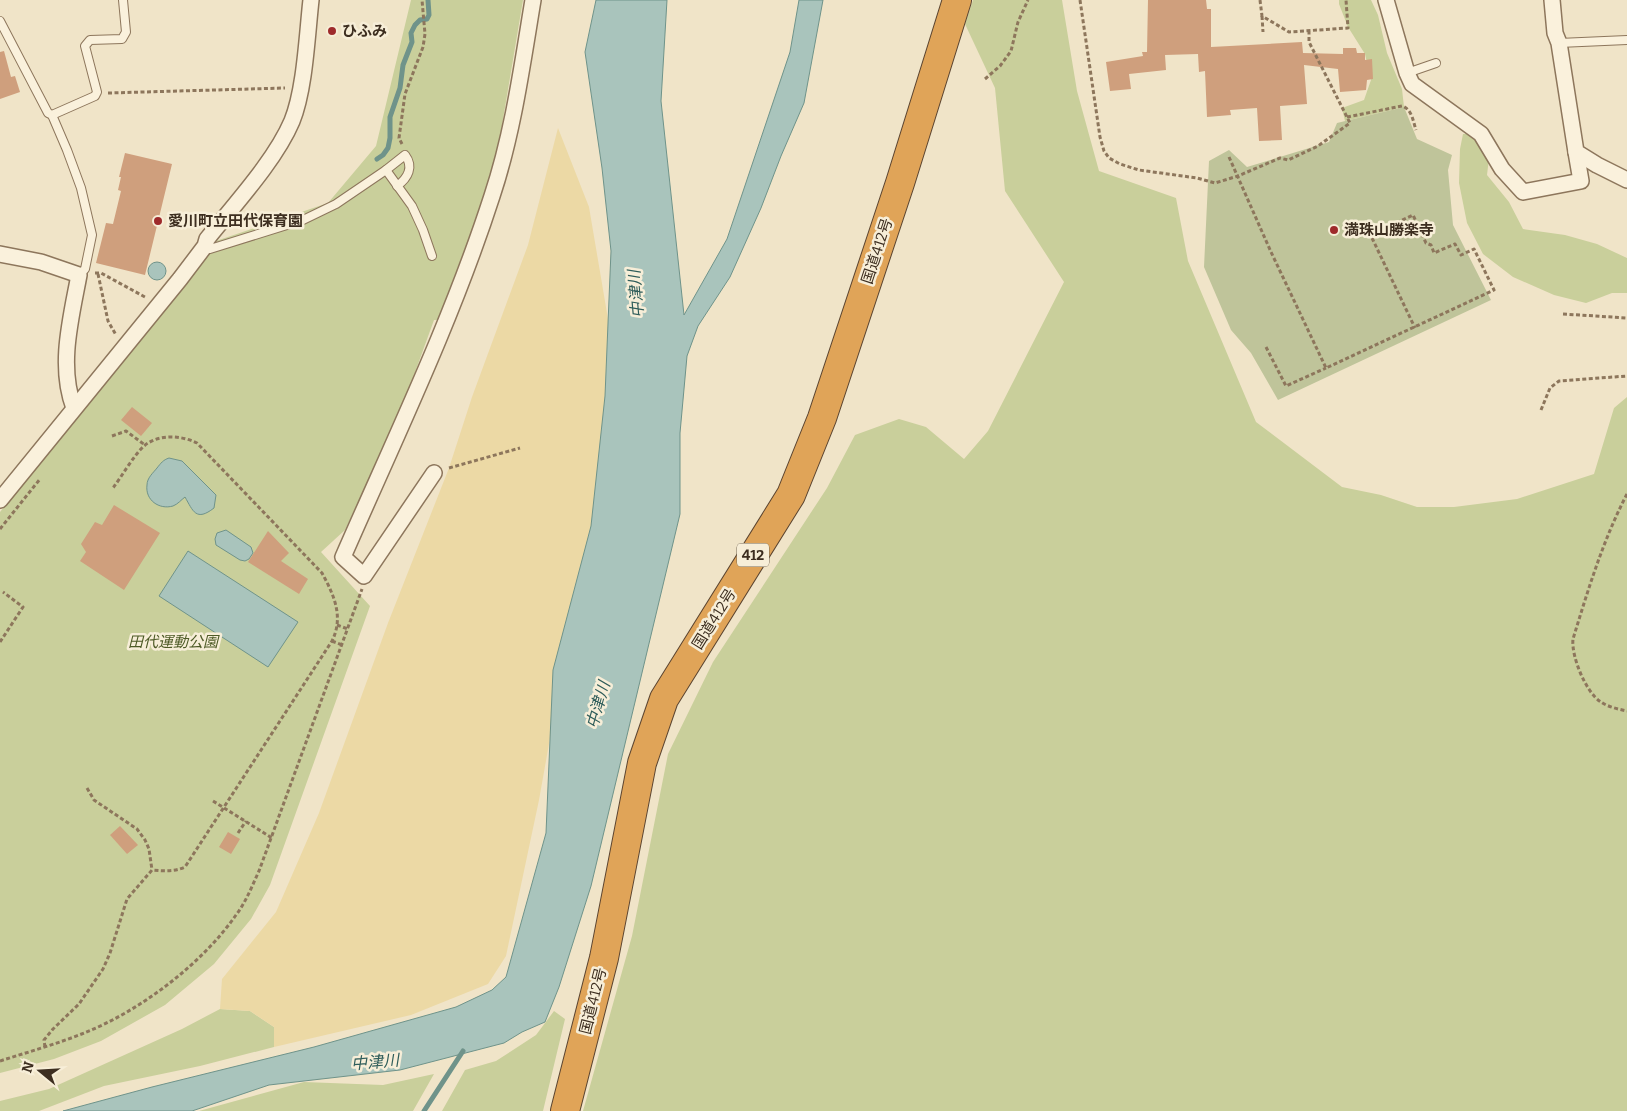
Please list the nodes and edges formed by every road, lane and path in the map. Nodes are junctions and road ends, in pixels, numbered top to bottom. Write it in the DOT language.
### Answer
graph roads {
  1 [pos="124,0"];
  2 [pos="311,0"];
  3 [pos="422,0"];
  4 [pos="533,0"];
  5 [pos="957,0"];
  6 [pos="1028,0"];
  7 [pos="1080,0"];
  8 [pos="1260,0"];
  9 [pos="1346,0"];
  10 [pos="1386,0"];
  11 [pos="1552,0"];
  12 [pos="1262,16"];
  13 [pos="0,21"];
  14 [pos="1263,32"];
  15 [pos="1309,32"];
  16 [pos="1627,40"];
  17 [pos="1559,43"];
  18 [pos="1436,63"];
  19 [pos="1407,72"];
  20 [pos="985,79"];
  21 [pos="300,88"];
  22 [pos="98,92"];
  23 [pos="52,115"];
  24 [pos="1347,117"];
  25 [pos="1416,130"];
  26 [pos="1576,152"];
  27 [pos="405,155"];
  28 [pos="1229,157"];
  29 [pos="386,170"];
  30 [pos="1238,176"];
  31 [pos="1627,180"];
  32 [pos="398,186"];
  33 [pos="1377,232"];
  34 [pos="1372,238"];
  35 [pos="204,246"];
  36 [pos="0,254"];
  37 [pos="432,256"];
  38 [pos="82,272"];
  39 [pos="98,274"];
  40 [pos="158,305"];
  41 [pos="1563,314"];
  42 [pos="1627,318"];
  43 [pos="1415,328"];
  44 [pos="126,344"];
  45 [pos="1266,347"];
  46 [pos="1326,368"];
  47 [pos="1627,376"];
  48 [pos="74,408"];
  49 [pos="1542,410"];
  50 [pos="112,436"];
  51 [pos="146,445"];
  52 [pos="520,448"];
  53 [pos="434,473"];
  54 [pos="113,488"];
  55 [pos="1627,494"];
  56 [pos="0,500"];
  57 [pos="364,576"];
  58 [pos="3,592"];
  59 [pos="337,625"];
  60 [pos="348,629"];
  61 [pos="0,641"];
  62 [pos="332,641"];
  63 [pos="342,645"];
  64 [pos="1627,710"];
  65 [pos="87,788"];
  66 [pos="213,801"];
  67 [pos="223,808"];
  68 [pos="246,821"];
  69 [pos="238,833"];
  70 [pos="272,838"];
  71 [pos="152,870"];
  72 [pos="45,1047"];
  73 [pos="0,1061"];
  74 [pos="565,1111"];
  1 -- 22 [label="lane"];
  2 -- 21 [label="street"];
  3 -- 27 [label="path"];
  4 -- 57 [label="street"];
  5 -- 74 [label="highway, 国道412号 / 412"];
  6 -- 20 [label="path"];
  7 -- 30 [label="path"];
  8 -- 12 [label="path"];
  9 -- 15 [label="path"];
  10 -- 19 [label="street"];
  11 -- 17 [label="street"];
  12 -- 14 [label="path"];
  12 -- 15 [label="path"];
  13 -- 23 [label="lane"];
  15 -- 24 [label="path"];
  16 -- 17 [label="lane"];
  17 -- 26 [label="street"];
  18 -- 19 [label="lane"];
  19 -- 26 [label="street"];
  21 -- 22 [label="path"];
  21 -- 35 [label="street"];
  22 -- 23 [label="lane"];
  23 -- 38 [label="lane"];
  24 -- 25 [label="path"];
  24 -- 30 [label="path"];
  26 -- 31 [label="street"];
  27 -- 29 [label="lane"];
  27 -- 32 [label="lane"];
  28 -- 30 [label="path"];
  29 -- 32 [label="lane"];
  29 -- 35 [label="lane"];
  30 -- 46 [label="path"];
  32 -- 37 [label="lane"];
  33 -- 43 [label="path"];
  34 -- 43 [label="path"];
  35 -- 40 [label="street"];
  36 -- 38 [label="street"];
  38 -- 39 [label="path"];
  38 -- 48 [label="street"];
  39 -- 40 [label="path"];
  39 -- 44 [label="path"];
  40 -- 44 [label="street"];
  41 -- 42 [label="path"];
  43 -- 46 [label="path"];
  44 -- 48 [label="street"];
  45 -- 46 [label="path"];
  47 -- 49 [label="path"];
  48 -- 56 [label="street"];
  50 -- 51 [label="path"];
  51 -- 54 [label="path"];
  51 -- 59 [label="path"];
  52 -- 53 [label="path"];
  53 -- 57 [label="street"];
  55 -- 64 [label="path"];
  57 -- 60 [label="path"];
  58 -- 61 [label="path"];
  59 -- 60 [label="path"];
  59 -- 62 [label="path"];
  60 -- 63 [label="path"];
  62 -- 63 [label="path"];
  62 -- 67 [label="path"];
  63 -- 70 [label="path"];
  65 -- 71 [label="path"];
  66 -- 67 [label="path"];
  67 -- 68 [label="path"];
  67 -- 71 [label="path"];
  68 -- 69 [label="path"];
  68 -- 70 [label="path"];
  70 -- 72 [label="path"];
  71 -- 72 [label="path"];
  72 -- 73 [label="path"];
}
